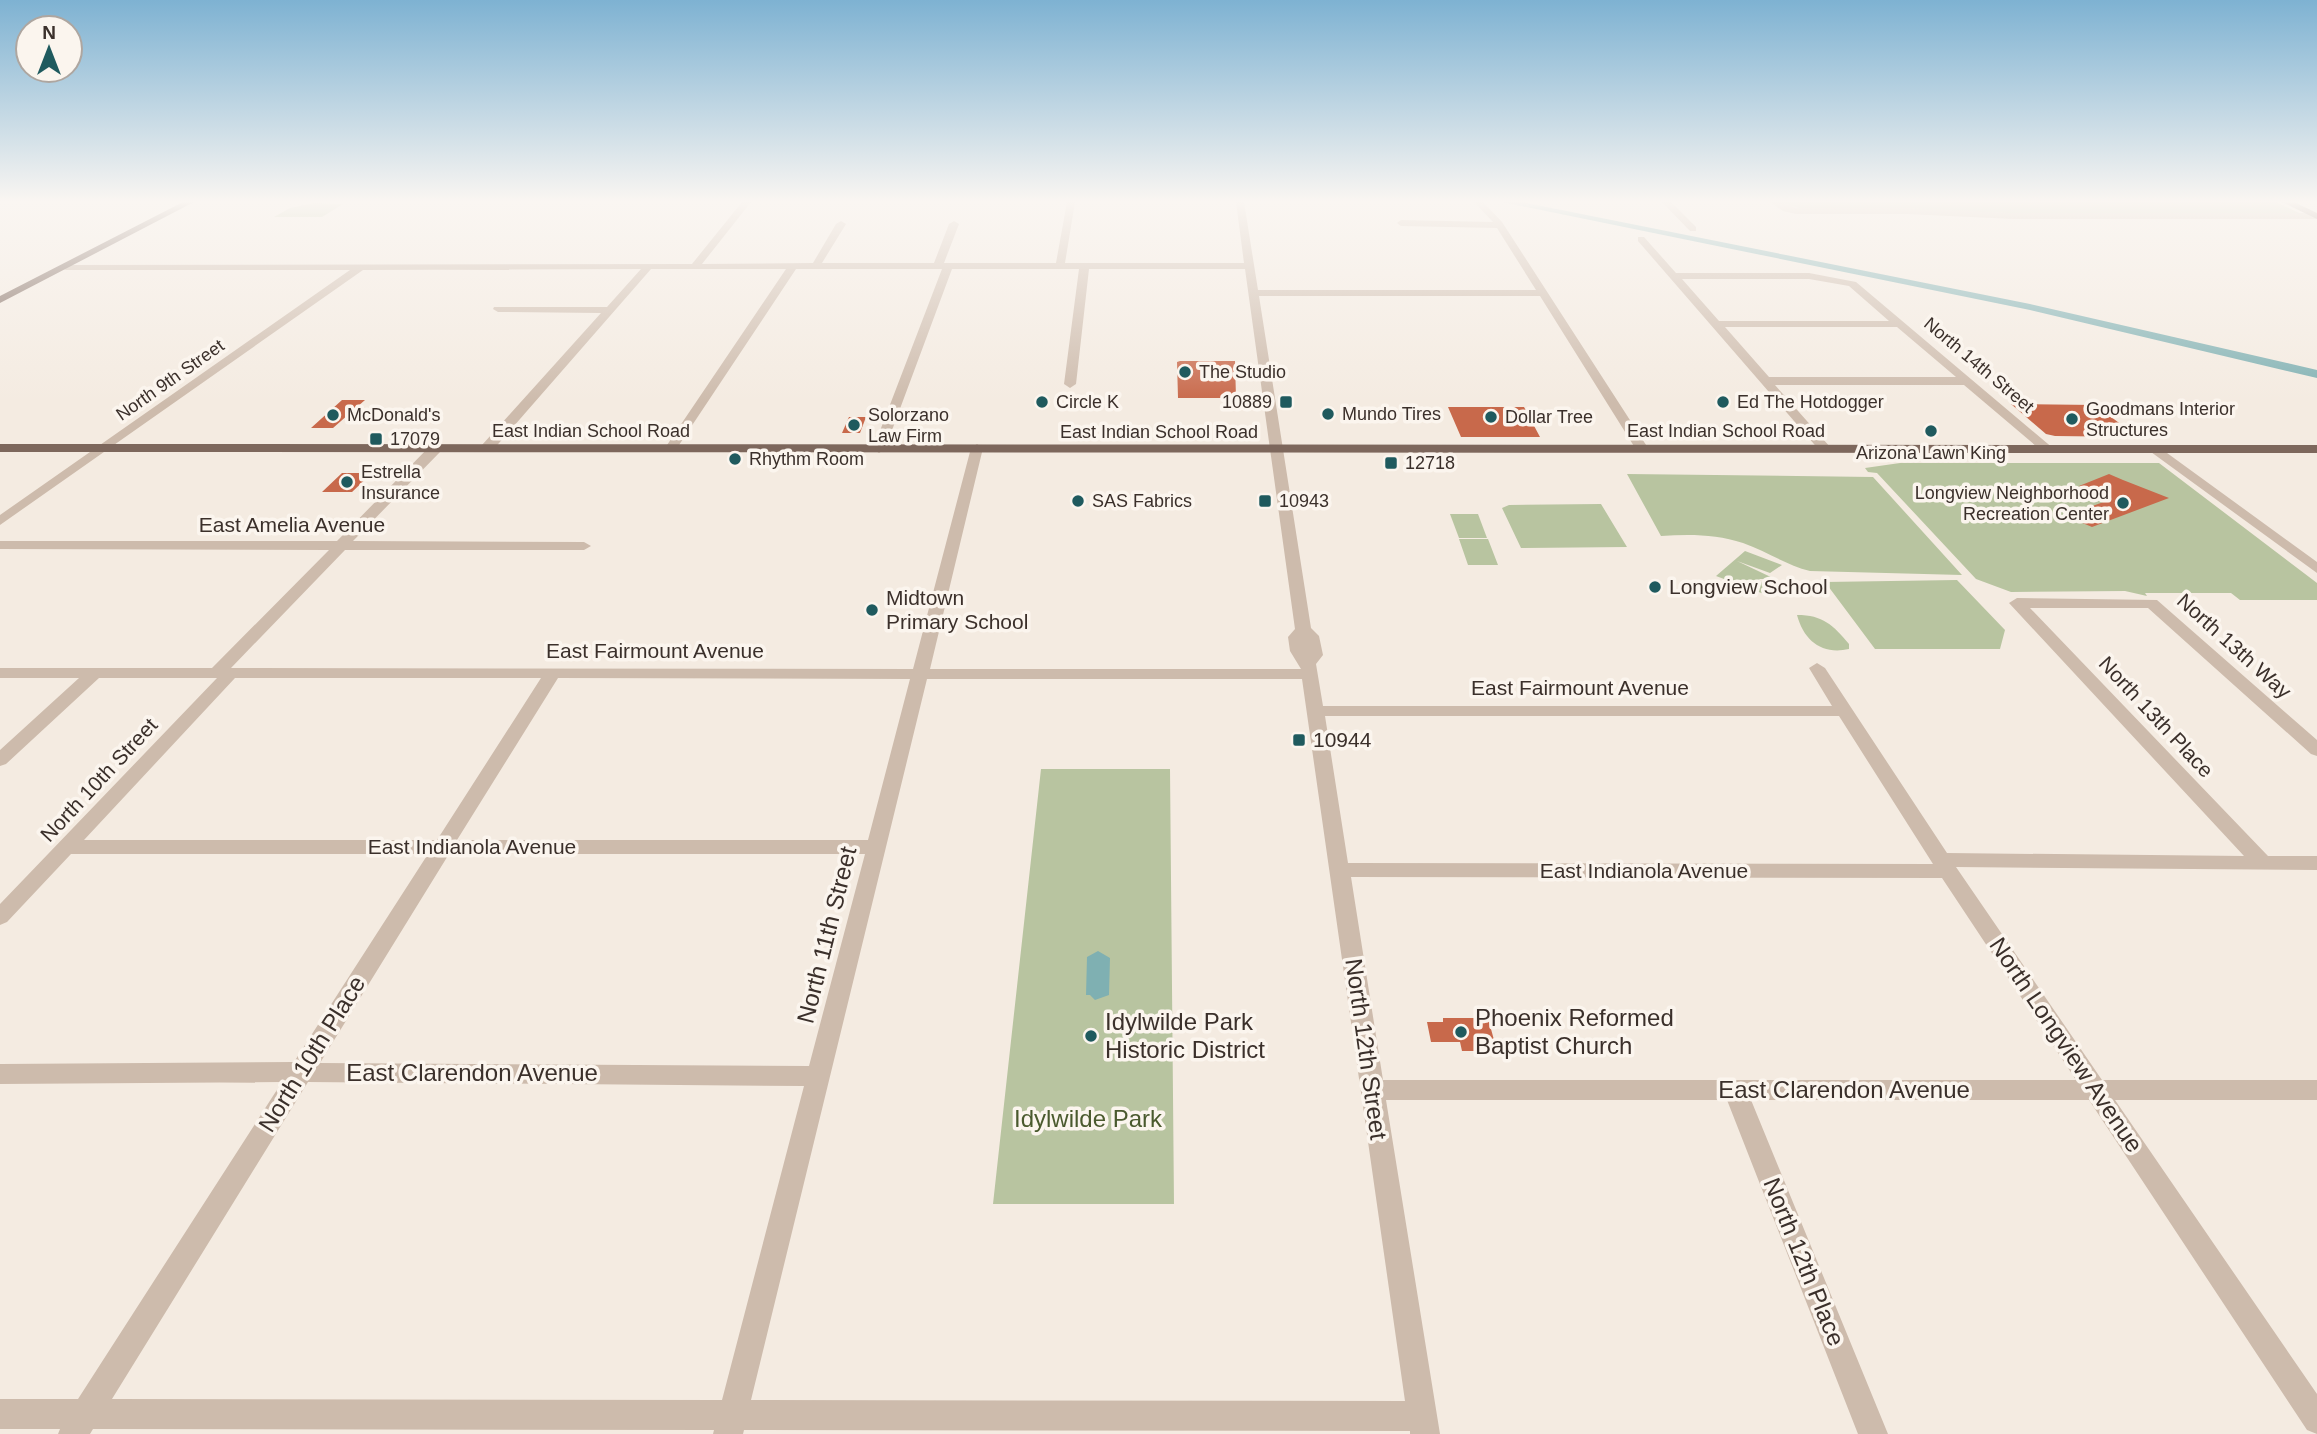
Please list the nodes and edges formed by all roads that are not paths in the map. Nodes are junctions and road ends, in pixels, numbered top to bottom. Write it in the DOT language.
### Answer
graph roads {
  1 [pos="61,269"];
  2 [pos="357,269"];
  3 [pos="646,269"];
  4 [pos="792,269"];
  5 [pos="942,269"];
  6 [pos="1084,269"];
  7 [pos="1249,269"];
  8 [pos="1527,269"];
  9 [pos="1667,269"];
  10 [pos="1673,276"];
  11 [pos="1253,293"];
  12 [pos="1543,293"];
  13 [pos="0,300"];
  14 [pos="498,309"];
  15 [pos="610,310"];
  16 [pos="1716,324"];
  17 [pos="1900,324"];
  18 [pos="1766,381"];
  19 [pos="1968,381"];
  20 [pos="1070,384"];
  21 [pos="0,448"];
  22 [pos="103,448"];
  23 [pos="436,448"];
  24 [pos="487,448"];
  25 [pos="671,448"];
  26 [pos="977,448"];
  27 [pos="1642,448"];
  28 [pos="879,449"];
  29 [pos="1275,449"];
  30 [pos="1825,449"];
  31 [pos="2048,449"];
  32 [pos="2156,449"];
  33 [pos="2317,449"];
  34 [pos="0,521"];
  35 [pos="0,545"];
  36 [pos="339,546"];
  37 [pos="584,546"];
  38 [pos="2317,569"];
  39 [pos="2152,603"];
  40 [pos="1817,668"];
  41 [pos="1309,669"];
  42 [pos="96,672"];
  43 [pos="0,673"];
  44 [pos="224,673"];
  45 [pos="922,673"];
  46 [pos="552,674"];
  47 [pos="1316,711"];
  48 [pos="1844,711"];
  49 [pos="2317,750"];
  50 [pos="0,760"];
  51 [pos="68,847"];
  52 [pos="443,847"];
  53 [pos="877,847"];
  54 [pos="2262,862"];
  55 [pos="2317,863"];
  56 [pos="1945,865"];
  57 [pos="1340,870"];
  58 [pos="0,917"];
  59 [pos="300,1072"];
  60 [pos="0,1074"];
  61 [pos="819,1076"];
  62 [pos="1372,1090"];
  63 [pos="1735,1090"];
  64 [pos="2095,1090"];
  65 [pos="2317,1090"];
  66 [pos="0,1414"];
  67 [pos="2317,1420"];
  68 [pos="79,1424"];
  69 [pos="730,1425"];
  70 [pos="1423,1425"];
  71 [pos="1873,1434"];
  1 -- 13 [label="main road"];
  2 -- 22 [label="street, North 9th Street"];
  3 -- 15 [label="street"];
  4 -- 25 [label="street"];
  5 -- 28 [label="street"];
  6 -- 20 [label="street"];
  7 -- 11 [label="street, North 12th Street"];
  8 -- 12 [label="street"];
  9 -- 10 [label="street"];
  10 -- 16 [label="street"];
  10 -- 17 [label="street, North 14th Street"];
  11 -- 12 [label="street"];
  11 -- 29 [label="street, North 12th Street"];
  12 -- 27 [label="street"];
  14 -- 15 [label="street"];
  15 -- 24 [label="street"];
  16 -- 17 [label="street"];
  16 -- 18 [label="street"];
  17 -- 19 [label="street, North 14th Street"];
  18 -- 19 [label="street"];
  18 -- 30 [label="street"];
  19 -- 31 [label="street, North 14th Street"];
  21 -- 22 [label="main road, East Indian School Road"];
  22 -- 23 [label="main road, East Indian School Road"];
  22 -- 34 [label="street, North 9th Street"];
  23 -- 24 [label="main road, East Indian School Road"];
  23 -- 36 [label="street, North 10th Street"];
  24 -- 25 [label="main road, East Indian School Road"];
  25 -- 28 [label="main road, East Indian School Road"];
  26 -- 28 [label="main road, East Indian School Road"];
  26 -- 29 [label="main road, East Indian School Road"];
  26 -- 45 [label="street, North 11th Street"];
  27 -- 29 [label="main road, East Indian School Road"];
  27 -- 30 [label="main road, East Indian School Road"];
  29 -- 41 [label="street, North 12th Street"];
  30 -- 31 [label="main road, East Indian School Road"];
  31 -- 32 [label="main road, East Indian School Road"];
  32 -- 33 [label="main road, East Indian School Road"];
  32 -- 38 [label="street"];
  35 -- 36 [label="street, East Amelia Avenue"];
  36 -- 37 [label="street, East Amelia Avenue"];
  36 -- 44 [label="street, North 10th Street"];
  39 -- 49 [label="street, North 13th Way"];
  39 -- 54 [label="street, North 13th Place"];
  40 -- 48 [label="street, North Longview Avenue"];
  41 -- 45 [label="street, East Fairmount Avenue"];
  41 -- 47 [label="street, North 12th Street"];
  42 -- 43 [label="street, East Fairmount Avenue"];
  42 -- 44 [label="street, East Fairmount Avenue"];
  42 -- 50 [label="street"];
  44 -- 46 [label="street, East Fairmount Avenue"];
  44 -- 51 [label="street, North 10th Street"];
  45 -- 46 [label="street, East Fairmount Avenue"];
  45 -- 53 [label="street, North 11th Street"];
  46 -- 52 [label="street, North 10th Place"];
  47 -- 48 [label="street, East Fairmount Avenue"];
  47 -- 57 [label="street, North 12th Street"];
  48 -- 56 [label="street, North Longview Avenue"];
  51 -- 52 [label="street, East Indianola Avenue"];
  51 -- 58 [label="street, North 10th Street"];
  52 -- 53 [label="street, East Indianola Avenue"];
  52 -- 59 [label="street, North 10th Place"];
  53 -- 61 [label="street, North 11th Street"];
  54 -- 55 [label="street, East Indianola Avenue"];
  54 -- 56 [label="street, East Indianola Avenue"];
  56 -- 57 [label="street, East Indianola Avenue"];
  56 -- 64 [label="street, North Longview Avenue"];
  57 -- 62 [label="street, North 12th Street"];
  59 -- 60 [label="street, East Clarendon Avenue"];
  59 -- 61 [label="street, East Clarendon Avenue"];
  59 -- 68 [label="street, North 10th Place"];
  61 -- 69 [label="street, North 11th Street"];
  62 -- 63 [label="street, East Clarendon Avenue"];
  62 -- 70 [label="street, North 12th Street"];
  63 -- 64 [label="street, East Clarendon Avenue"];
  63 -- 71 [label="street, North 12th Place"];
  64 -- 65 [label="street, East Clarendon Avenue"];
  64 -- 67 [label="street, North Longview Avenue"];
  66 -- 68 [label="street"];
  68 -- 69 [label="street"];
  69 -- 70 [label="street"];
}
